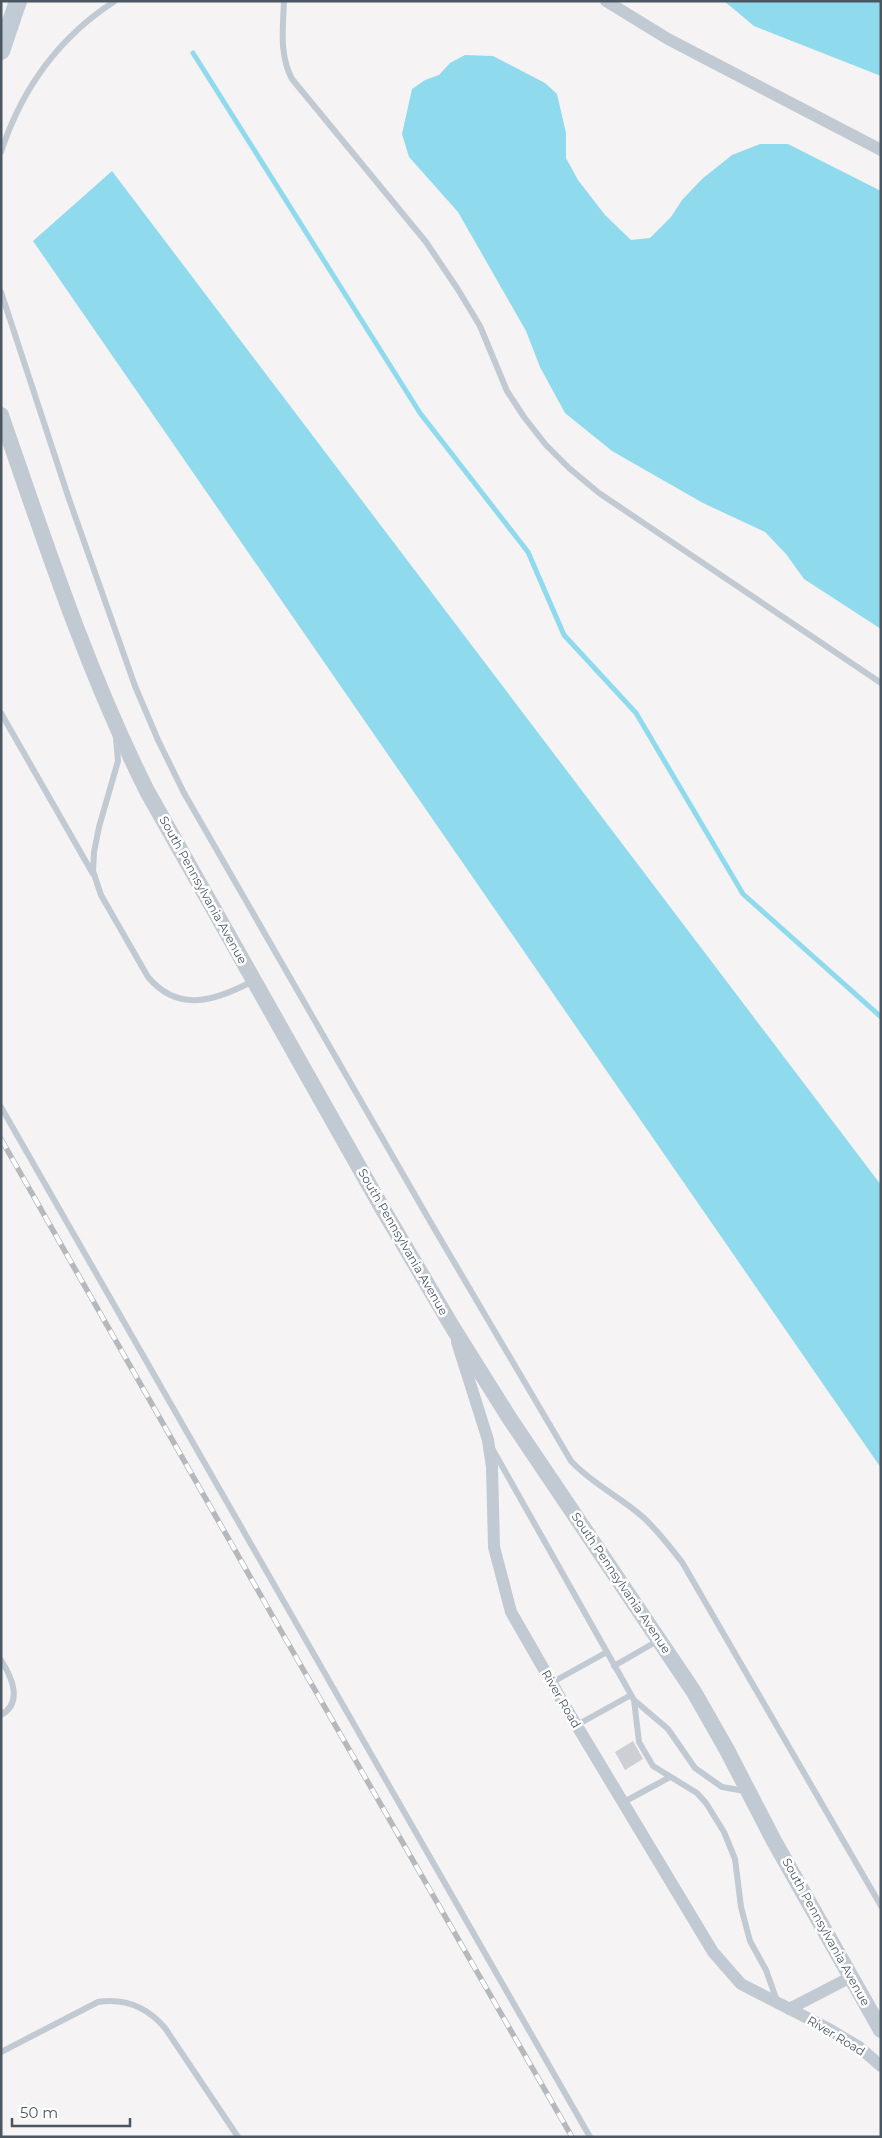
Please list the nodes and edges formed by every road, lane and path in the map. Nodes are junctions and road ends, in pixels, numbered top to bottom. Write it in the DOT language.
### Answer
graph roads {
  1 [pos="18,1"];
  2 [pos="116,1"];
  3 [pos="284,1"];
  4 [pos="606,1"];
  5 [pos="1,51"];
  6 [pos="881,150"];
  7 [pos="1,152"];
  8 [pos="1,292"];
  9 [pos="1,415"];
  10 [pos="881,683"];
  11 [pos="108,708"];
  12 [pos="1,713"];
  13 [pos="96,880"];
  14 [pos="253,980"];
  15 [pos="1,1107"];
  16 [pos="453,1328"];
  17 [pos="488,1440"];
  18 [pos="660,1640"];
  19 [pos="607,1652"];
  20 [pos="1,1660"];
  21 [pos="614,1666"];
  22 [pos="552,1683"];
  23 [pos="632,1698"];
  24 [pos="1,1714"];
  25 [pos="577,1725"];
  26 [pos="670,1777"];
  27 [pos="749,1792"];
  28 [pos="622,1802"];
  29 [pos="881,1906"];
  30 [pos="851,1977"];
  31 [pos="783,2006"];
  32 [pos="881,2030"];
  33 [pos="1,2052"];
  34 [pos="881,2066"];
  35 [pos="238,2137"];
  36 [pos="590,2137"];
  1 -- 5 [label="main road"];
  2 -- 7 [label="lane"];
  3 -- 10 [label="lane"];
  4 -- 6 [label="street"];
  8 -- 29 [label="lane"];
  9 -- 11 [label="street, South Pennsylvania Avenue"];
  11 -- 13 [label="lane"];
  11 -- 14 [label="street, South Pennsylvania Avenue"];
  12 -- 13 [label="lane"];
  13 -- 14 [label="lane"];
  14 -- 16 [label="street, South Pennsylvania Avenue"];
  15 -- 36 [label="lane"];
  16 -- 17 [label="street, River Road"];
  16 -- 18 [label="street, South Pennsylvania Avenue"];
  17 -- 19 [label="lane"];
  17 -- 22 [label="street, River Road"];
  18 -- 21 [label="lane"];
  18 -- 27 [label="street, South Pennsylvania Avenue"];
  19 -- 21 [label="lane"];
  19 -- 22 [label="lane"];
  20 -- 24 [label="lane"];
  21 -- 23 [label="lane"];
  22 -- 25 [label="street, River Road"];
  23 -- 25 [label="lane"];
  23 -- 26 [label="lane"];
  23 -- 27 [label="lane"];
  25 -- 28 [label="street, River Road"];
  26 -- 28 [label="lane"];
  26 -- 31 [label="lane"];
  27 -- 30 [label="street, South Pennsylvania Avenue"];
  28 -- 31 [label="street, River Road"];
  30 -- 31 [label="street, River Road"];
  30 -- 32 [label="street, South Pennsylvania Avenue"];
  31 -- 34 [label="street, River Road"];
  33 -- 35 [label="lane"];
}
